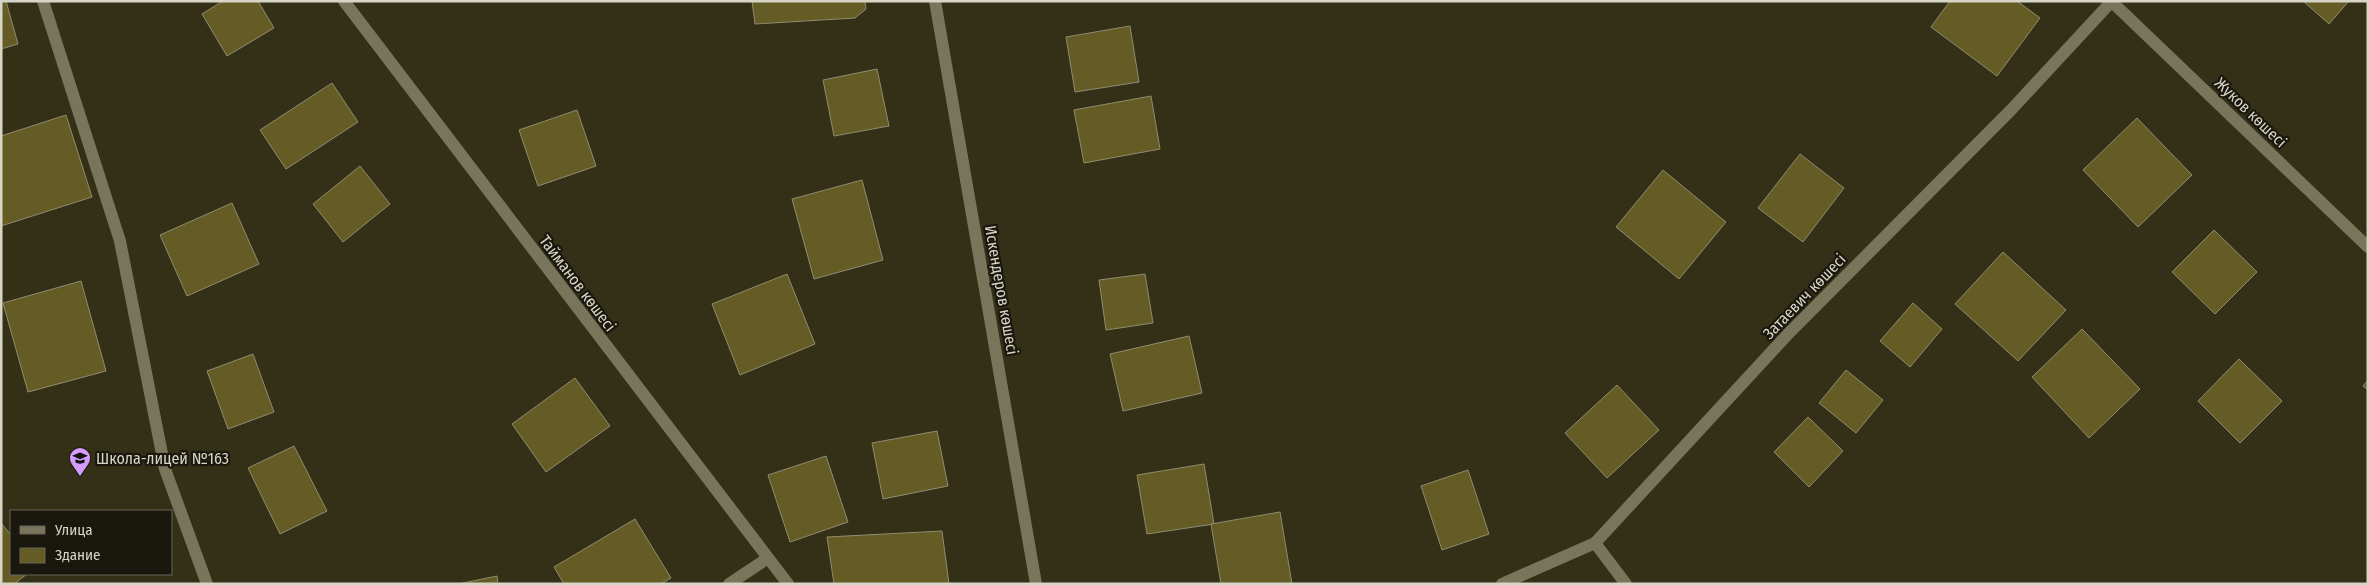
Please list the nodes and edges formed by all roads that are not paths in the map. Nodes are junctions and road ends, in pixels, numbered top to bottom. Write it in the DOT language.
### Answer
graph roads {
  1 [pos="43,1"];
  2 [pos="344,1"];
  3 [pos="935,1"];
  4 [pos="2111,1"];
  5 [pos="2368,247"];
  6 [pos="1595,543"];
  7 [pos="768,558"];
  8 [pos="207,584"];
  9 [pos="730,584"];
  10 [pos="788,584"];
  11 [pos="1036,584"];
  12 [pos="1502,584"];
  13 [pos="1626,584"];
  1 -- 8 [label="street"];
  2 -- 7 [label="street, Тайманов көшесі"];
  3 -- 11 [label="street, Искендеров көшесі"];
  4 -- 5 [label="street, Жуков көшесі"];
  4 -- 6 [label="street, Затаевич көшесі"];
  6 -- 12 [label="street, Затаевич көшесі"];
  6 -- 13 [label="street"];
  7 -- 9 [label="street"];
  7 -- 10 [label="street, Тайманов көшесі"];
}
